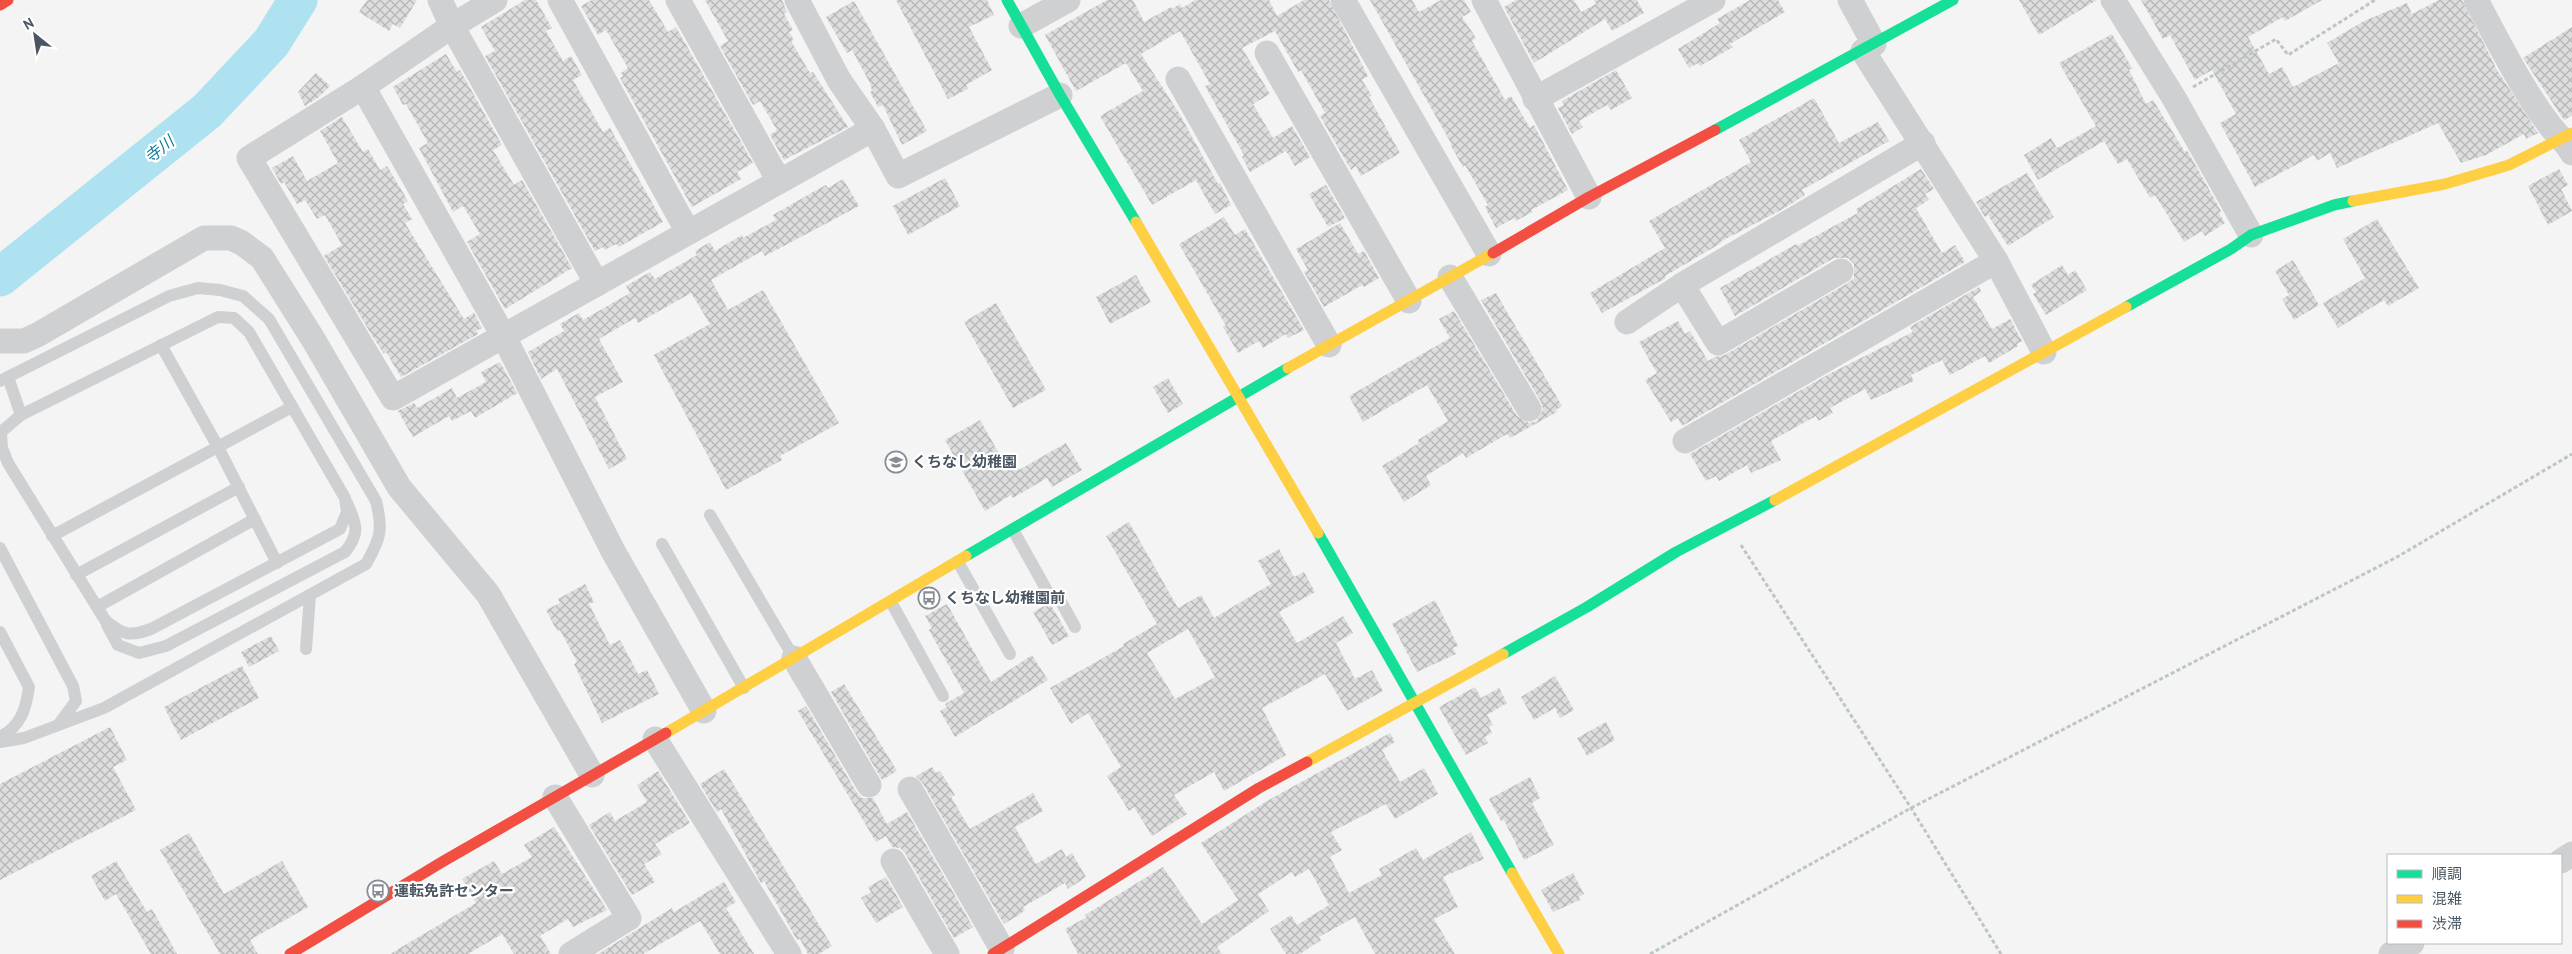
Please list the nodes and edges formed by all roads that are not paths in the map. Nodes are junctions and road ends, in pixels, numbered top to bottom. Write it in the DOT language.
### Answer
graph roads {
  1 [pos="8,0"];
  2 [pos="440,0"];
  3 [pos="494,0"];
  4 [pos="560,0"];
  5 [pos="678,0"];
  6 [pos="797,0"];
  7 [pos="1007,0"];
  8 [pos="1068,0"];
  9 [pos="1343,0"];
  10 [pos="1484,0"];
  11 [pos="1713,0"];
  12 [pos="1850,0"];
  13 [pos="1953,0"];
  14 [pos="2113,0"];
  15 [pos="2476,0"];
  16 [pos="0,5"];
  17 [pos="452,26"];
  18 [pos="1021,26"];
  19 [pos="1869,48"];
  20 [pos="1267,53"];
  21 [pos="1178,79"];
  22 [pos="363,87"];
  23 [pos="1060,95"];
  24 [pos="1535,99"];
  25 [pos="873,129"];
  26 [pos="2569,142"];
  27 [pos="1922,144"];
  28 [pos="779,181"];
  29 [pos="1589,197"];
  30 [pos="688,232"];
  31 [pos="2251,235"];
  32 [pos="1489,254"];
  33 [pos="1996,261"];
  34 [pos="1841,271"];
  35 [pos="1450,277"];
  36 [pos="597,284"];
  37 [pos="1682,285"];
  38 [pos="1409,301"];
  39 [pos="1627,322"];
  40 [pos="504,337"];
  41 [pos="0,341"];
  42 [pos="162,345"];
  43 [pos="1329,345"];
  44 [pos="2044,352"];
  45 [pos="4,379"];
  46 [pos="1239,395"];
  47 [pos="292,407"];
  48 [pos="1529,409"];
  49 [pos="21,415"];
  50 [pos="1685,441"];
  51 [pos="218,447"];
  52 [pos="239,487"];
  53 [pos="345,498"];
  54 [pos="710,515"];
  55 [pos="255,519"];
  56 [pos="1013,530"];
  57 [pos="52,536"];
  58 [pos="662,544"];
  59 [pos="0,548"];
  60 [pos="958,562"];
  61 [pos="277,563"];
  62 [pos="76,575"];
  63 [pos="310,595"];
  64 [pos="891,602"];
  65 [pos="96,607"];
  66 [pos="105,620"];
  67 [pos="1076,627"];
  68 [pos="0,632"];
  69 [pos="306,649"];
  70 [pos="1010,654"];
  71 [pos="794,658"];
  72 [pos="744,688"];
  73 [pos="943,696"];
  74 [pos="1414,702"];
  75 [pos="704,711"];
  76 [pos="58,725"];
  77 [pos="0,737"];
  78 [pos="655,739"];
  79 [pos="0,742"];
  80 [pos="592,775"];
  81 [pos="869,785"];
  82 [pos="910,789"];
  83 [pos="555,797"];
  84 [pos="893,861"];
  85 [pos="2410,944"];
  86 [pos="997,952"];
  87 [pos="290,954"];
  88 [pos="571,954"];
  89 [pos="789,954"];
  90 [pos="947,954"];
  91 [pos="1559,954"];
  92 [pos="2391,954"];
  1 -- 16 [label="street"];
  2 -- 17 [label="street"];
  3 -- 17 [label="street"];
  4 -- 30 [label="street"];
  5 -- 28 [label="street"];
  6 -- 25 [label="street"];
  7 -- 18 [label="street"];
  8 -- 18 [label="street"];
  9 -- 32 [label="street"];
  10 -- 24 [label="street"];
  11 -- 24 [label="street"];
  12 -- 19 [label="street"];
  13 -- 19 [label="street"];
  14 -- 31 [label="street"];
  15 -- 26 [label="street"];
  17 -- 22 [label="street"];
  17 -- 36 [label="street"];
  18 -- 23 [label="street"];
  19 -- 27 [label="street"];
  19 -- 29 [label="street"];
  20 -- 38 [label="street"];
  21 -- 43 [label="street"];
  22 -- 40 [label="street"];
  22 -- 40 [label="street"];
  23 -- 25 [label="street"];
  23 -- 46 [label="street"];
  24 -- 29 [label="street"];
  25 -- 28 [label="street"];
  26 -- 31 [label="street"];
  27 -- 33 [label="street"];
  27 -- 37 [label="street"];
  28 -- 30 [label="street"];
  29 -- 32 [label="street"];
  30 -- 36 [label="street"];
  31 -- 44 [label="street"];
  32 -- 35 [label="street"];
  33 -- 44 [label="street"];
  33 -- 50 [label="street"];
  34 -- 37 [label="street"];
  35 -- 38 [label="street"];
  35 -- 48 [label="street"];
  36 -- 40 [label="street"];
  37 -- 39 [label="street"];
  38 -- 43 [label="street"];
  40 -- 75 [label="street"];
  41 -- 80 [label="street"];
  42 -- 47 [label="lane"];
  42 -- 49 [label="lane"];
  42 -- 51 [label="lane"];
  43 -- 46 [label="street"];
  44 -- 74 [label="street"];
  45 -- 49 [label="lane"];
  45 -- 63 [label="lane"];
  46 -- 56 [label="street"];
  46 -- 74 [label="street"];
  47 -- 51 [label="lane"];
  47 -- 53 [label="lane"];
  49 -- 57 [label="lane"];
  51 -- 52 [label="lane"];
  51 -- 57 [label="lane"];
  52 -- 55 [label="lane"];
  52 -- 62 [label="lane"];
  53 -- 61 [label="lane"];
  53 -- 66 [label="lane"];
  54 -- 71 [label="lane"];
  55 -- 61 [label="lane"];
  55 -- 65 [label="lane"];
  56 -- 60 [label="street"];
  56 -- 67 [label="lane"];
  57 -- 62 [label="lane"];
  58 -- 72 [label="lane"];
  59 -- 76 [label="lane"];
  60 -- 64 [label="street"];
  60 -- 70 [label="lane"];
  61 -- 66 [label="lane"];
  62 -- 65 [label="lane"];
  63 -- 69 [label="lane"];
  63 -- 76 [label="lane"];
  64 -- 71 [label="street"];
  64 -- 73 [label="lane"];
  65 -- 66 [label="lane"];
  68 -- 77 [label="lane"];
  71 -- 72 [label="street"];
  71 -- 81 [label="street"];
  72 -- 75 [label="street"];
  74 -- 86 [label="street"];
  74 -- 91 [label="street"];
  75 -- 78 [label="street"];
  76 -- 79 [label="lane"];
  78 -- 80 [label="street"];
  78 -- 89 [label="street"];
  80 -- 83 [label="street"];
  82 -- 86 [label="street"];
  83 -- 87 [label="street"];
  83 -- 88 [label="street"];
  84 -- 90 [label="street"];
  85 -- 92 [label="street"];
}
